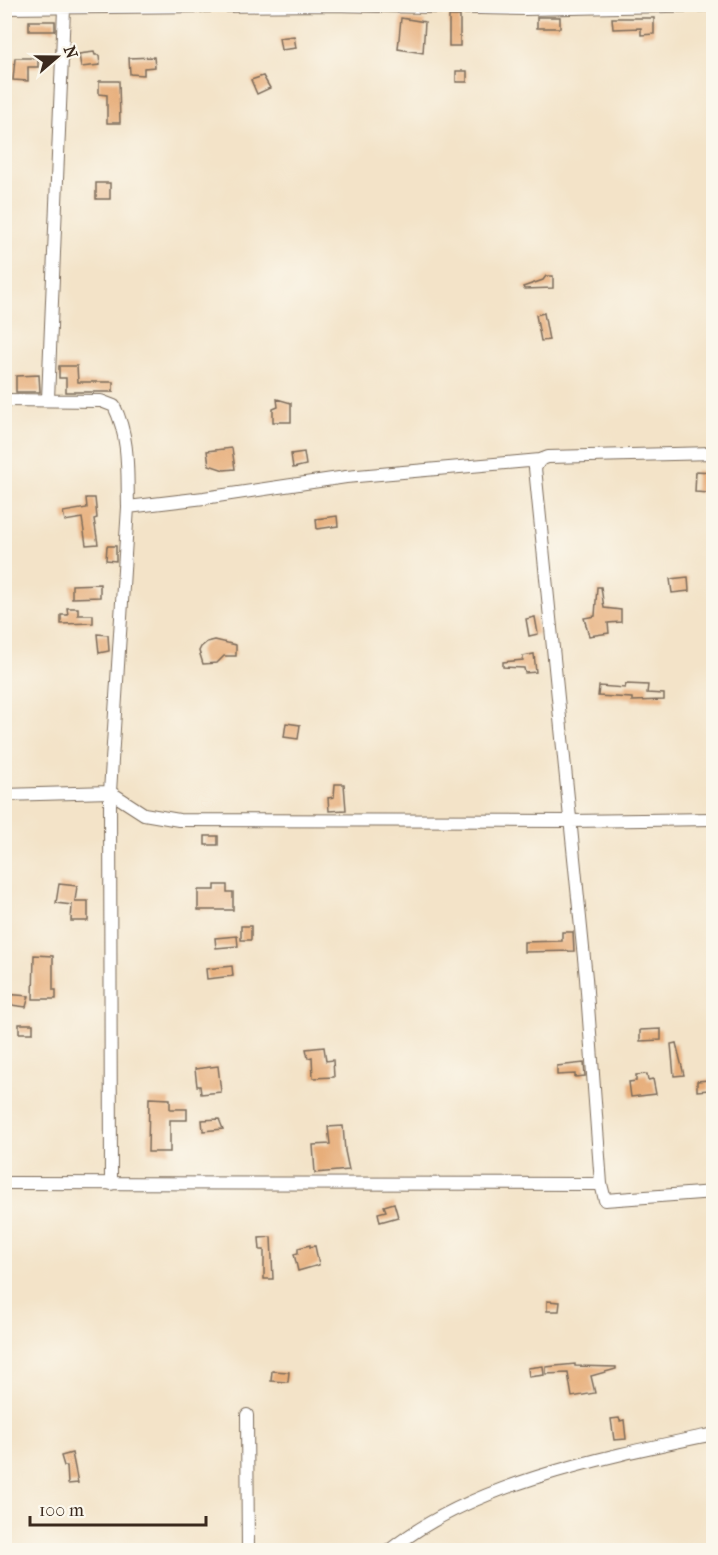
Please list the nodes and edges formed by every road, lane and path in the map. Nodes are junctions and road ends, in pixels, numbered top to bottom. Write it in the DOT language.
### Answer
graph roads {
  1 [pos="602,5"];
  2 [pos="714,5"];
  3 [pos="49,6"];
  4 [pos="4,8"];
  5 [pos="64,9"];
  6 [pos="48,399"];
  7 [pos="4,400"];
  8 [pos="714,453"];
  9 [pos="540,460"];
  10 [pos="128,507"];
  11 [pos="110,792"];
  12 [pos="4,795"];
  13 [pos="714,819"];
  14 [pos="570,821"];
  15 [pos="4,1183"];
  16 [pos="111,1184"];
  17 [pos="601,1184"];
  18 [pos="714,1192"];
  19 [pos="247,1415"];
  20 [pos="714,1434"];
  21 [pos="248,1551"];
  22 [pos="390,1551"];
  1 -- 2 [label="street"];
  1 -- 5 [label="street"];
  3 -- 4 [label="street"];
  3 -- 5 [label="street"];
  5 -- 6 [label="street"];
  6 -- 7 [label="street"];
  6 -- 10 [label="street"];
  8 -- 9 [label="street"];
  9 -- 10 [label="street"];
  9 -- 14 [label="street"];
  10 -- 11 [label="street"];
  11 -- 12 [label="street"];
  11 -- 14 [label="street"];
  11 -- 16 [label="street"];
  13 -- 14 [label="street"];
  14 -- 17 [label="street"];
  15 -- 16 [label="street"];
  16 -- 17 [label="street"];
  17 -- 18 [label="street"];
  19 -- 21 [label="street"];
  20 -- 22 [label="street"];
}
